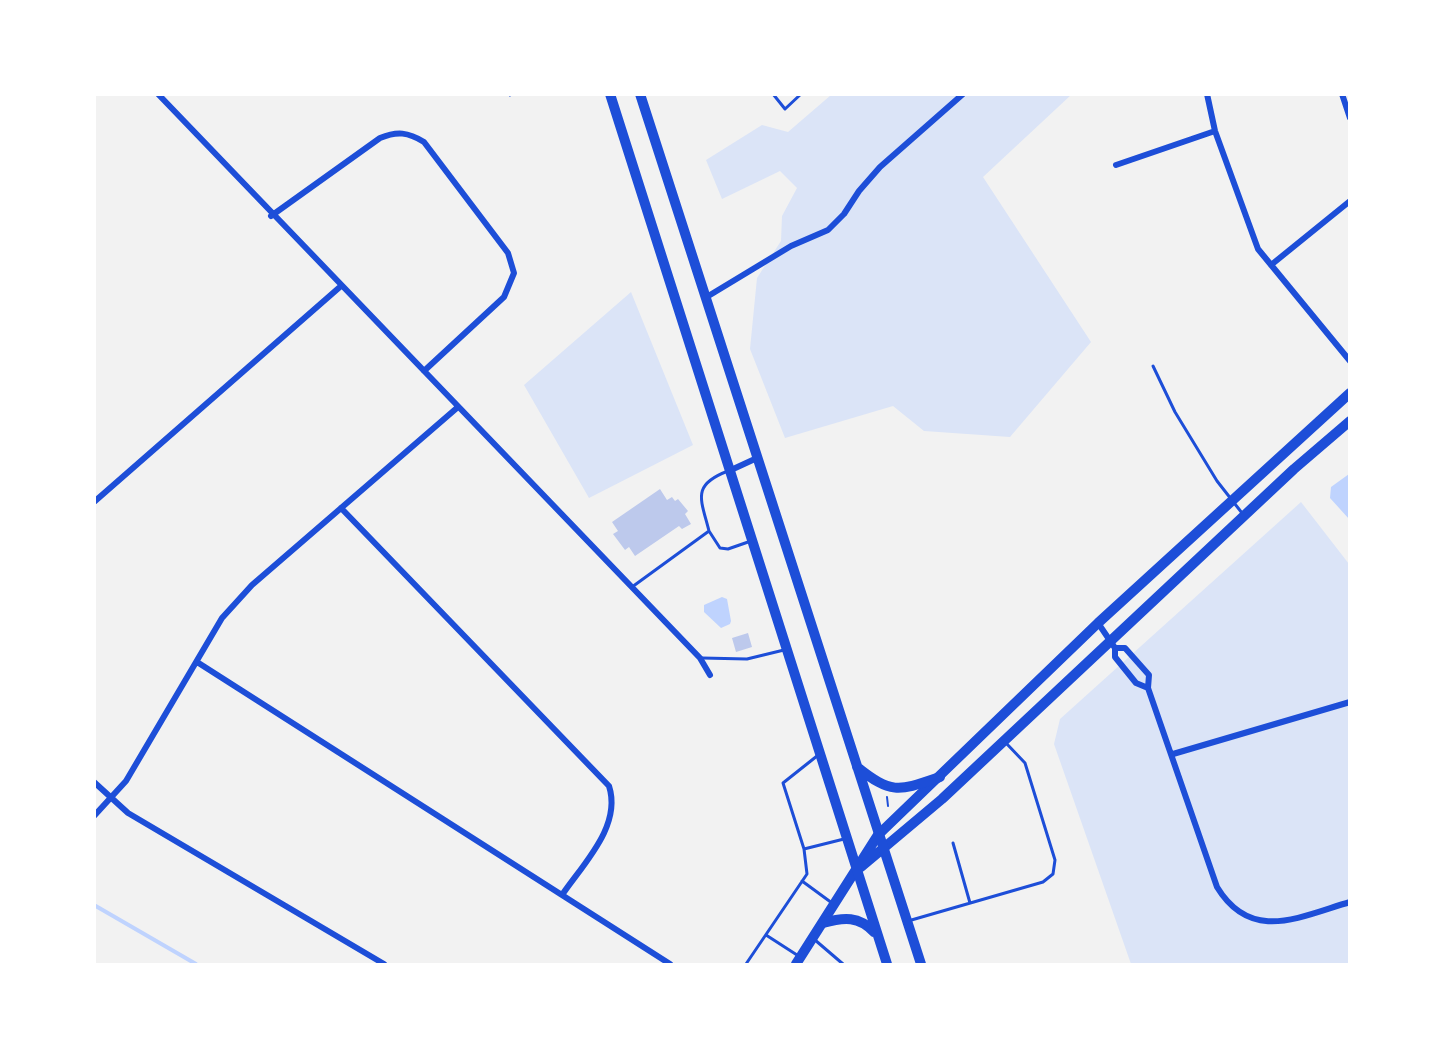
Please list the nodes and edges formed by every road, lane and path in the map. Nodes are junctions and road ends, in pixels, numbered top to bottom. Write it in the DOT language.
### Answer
graph roads {
  1 [pos="158,94"];
  2 [pos="610,94"];
  3 [pos="640,94"];
  4 [pos="773,94"];
  5 [pos="801,94"];
  6 [pos="963,94"];
  7 [pos="1207,94"];
  8 [pos="1342,94"];
  9 [pos="1350,118"];
  10 [pos="1215,131"];
  11 [pos="1116,165"];
  12 [pos="1350,201"];
  13 [pos="272,216"];
  14 [pos="1271,265"];
  15 [pos="341,286"];
  16 [pos="705,298"];
  17 [pos="1350,361"];
  18 [pos="1154,366"];
  19 [pos="424,371"];
  20 [pos="1350,393"];
  21 [pos="458,407"];
  22 [pos="1350,421"];
  23 [pos="757,459"];
  24 [pos="731,470"];
  25 [pos="1230,499"];
  26 [pos="94,502"];
  27 [pos="341,508"];
  28 [pos="1245,516"];
  29 [pos="709,531"];
  30 [pos="753,541"];
  31 [pos="632,587"];
  32 [pos="1098,623"];
  33 [pos="1112,644"];
  34 [pos="786,650"];
  35 [pos="700,658"];
  36 [pos="197,662"];
  37 [pos="710,675"];
  38 [pos="1148,688"];
  39 [pos="1350,702"];
  40 [pos="1004,741"];
  41 [pos="1173,754"];
  42 [pos="818,755"];
  43 [pos="857,767"];
  44 [pos="940,777"];
  45 [pos="94,782"];
  46 [pos="887,794"];
  47 [pos="111,798"];
  48 [pos="887,801"];
  49 [pos="882,803"];
  50 [pos="888,806"];
  51 [pos="94,816"];
  52 [pos="878,835"];
  53 [pos="845,838"];
  54 [pos="953,843"];
  55 [pos="804,849"];
  56 [pos="884,850"];
  57 [pos="856,871"];
  58 [pos="802,881"];
  59 [pos="562,895"];
  60 [pos="1350,902"];
  61 [pos="970,903"];
  62 [pos="835,905"];
  63 [pos="907,921"];
  64 [pos="823,923"];
  65 [pos="766,935"];
  66 [pos="877,935"];
  67 [pos="813,938"];
  68 [pos="798,961"];
  69 [pos="662,962"];
  70 [pos="384,964"];
  71 [pos="670,964"];
  72 [pos="746,964"];
  73 [pos="842,964"];
  74 [pos="887,964"];
  75 [pos="921,964"];
  1 -- 13 [label="street"];
  2 -- 24 [label="main road"];
  3 -- 16 [label="main road"];
  4 -- 5 [label="lane"];
  6 -- 16 [label="street"];
  7 -- 10 [label="street"];
  8 -- 9 [label="street"];
  10 -- 11 [label="street"];
  10 -- 14 [label="street"];
  12 -- 14 [label="street"];
  13 -- 15 [label="street"];
  13 -- 19 [label="street"];
  14 -- 17 [label="street"];
  15 -- 19 [label="street"];
  15 -- 26 [label="street"];
  16 -- 23 [label="main road"];
  18 -- 25 [label="lane"];
  19 -- 21 [label="street"];
  20 -- 25 [label="main road"];
  21 -- 27 [label="street"];
  21 -- 31 [label="street"];
  22 -- 28 [label="main road"];
  23 -- 24 [label="street"];
  23 -- 43 [label="main road"];
  24 -- 29 [label="lane"];
  24 -- 30 [label="main road"];
  25 -- 28 [label="lane"];
  25 -- 32 [label="main road"];
  27 -- 36 [label="street"];
  27 -- 59 [label="street"];
  28 -- 33 [label="main road"];
  29 -- 30 [label="lane"];
  29 -- 31 [label="lane"];
  30 -- 34 [label="main road"];
  31 -- 35 [label="street"];
  32 -- 33 [label="street"];
  32 -- 44 [label="main road"];
  33 -- 38 [label="street"];
  33 -- 38 [label="street"];
  33 -- 40 [label="main road"];
  34 -- 35 [label="lane"];
  34 -- 42 [label="main road"];
  35 -- 37 [label="street"];
  36 -- 47 [label="street"];
  36 -- 59 [label="street"];
  38 -- 41 [label="street"];
  39 -- 41 [label="street"];
  40 -- 56 [label="main road"];
  40 -- 61 [label="lane"];
  41 -- 60 [label="street"];
  42 -- 53 [label="main road"];
  42 -- 55 [label="lane"];
  43 -- 44 [label="main road"];
  43 -- 52 [label="main road"];
  44 -- 52 [label="main road"];
  45 -- 47 [label="street"];
  46 -- 48 [label="path"];
  47 -- 51 [label="street"];
  47 -- 70 [label="street"];
  48 -- 49 [label="path"];
  48 -- 50 [label="path"];
  52 -- 56 [label="main road"];
  52 -- 57 [label="main road"];
  53 -- 55 [label="lane"];
  53 -- 57 [label="main road"];
  54 -- 61 [label="lane"];
  55 -- 58 [label="lane"];
  56 -- 57 [label="main road"];
  56 -- 63 [label="main road"];
  57 -- 62 [label="main road"];
  57 -- 66 [label="main road"];
  58 -- 62 [label="lane"];
  58 -- 65 [label="lane"];
  59 -- 69 [label="street"];
  61 -- 63 [label="lane"];
  62 -- 64 [label="main road"];
  63 -- 75 [label="main road"];
  64 -- 66 [label="main road"];
  64 -- 67 [label="main road"];
  65 -- 68 [label="lane"];
  65 -- 72 [label="lane"];
  66 -- 74 [label="main road"];
  67 -- 68 [label="main road"];
  67 -- 73 [label="lane"];
  69 -- 71 [label="street"];
}
